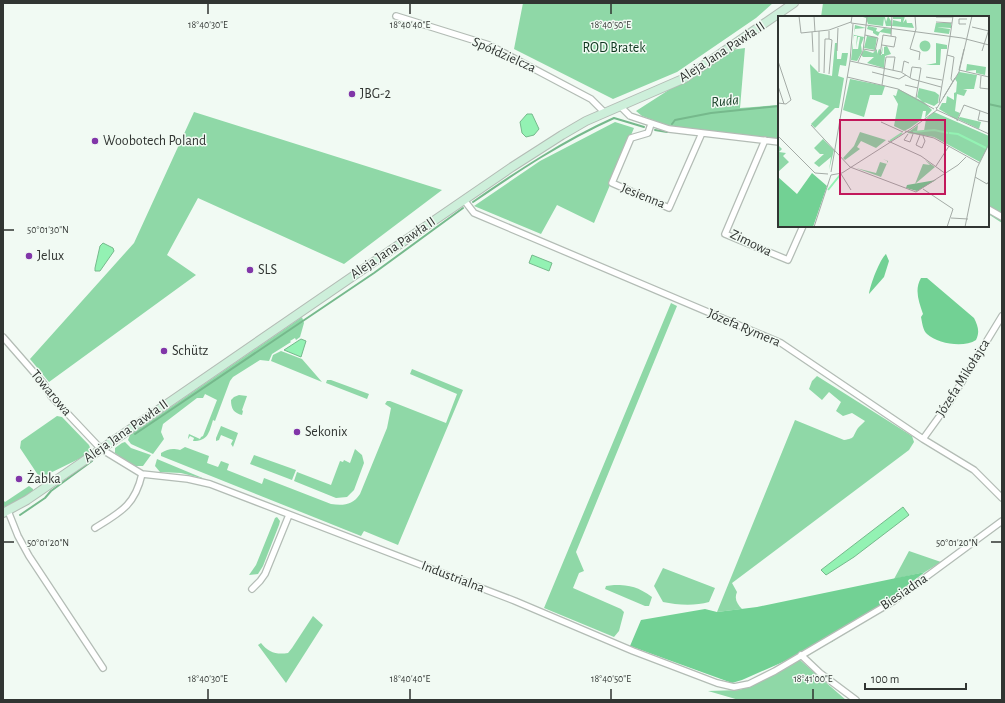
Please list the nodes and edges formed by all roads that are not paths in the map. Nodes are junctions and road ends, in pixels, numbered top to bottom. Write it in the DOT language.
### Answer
graph roads {
  1 [pos="794,3"];
  2 [pos="396,16"];
  3 [pos="620,106"];
  4 [pos="604,112"];
  5 [pos="651,124"];
  6 [pos="702,133"];
  7 [pos="765,140"];
  8 [pos="778,142"];
  9 [pos="464,200"];
  10 [pos="989,210"];
  11 [pos="1002,217"];
  12 [pos="803,227"];
  13 [pos="1002,316"];
  14 [pos="3,337"];
  15 [pos="923,439"];
  16 [pos="101,449"];
  17 [pos="142,474"];
  18 [pos="1002,498"];
  19 [pos="5,512"];
  20 [pos="289,515"];
  21 [pos="1002,521"];
  22 [pos="95,528"];
  23 [pos="252,589"];
  24 [pos="802,655"];
  25 [pos="103,668"];
  26 [pos="856,700"];
  1 -- 3 [label="street, Aleja Jana Pawła II"];
  2 -- 4 [label="street, Spółdzielcza"];
  3 -- 4 [label="street, Aleja Jana Pawła II"];
  3 -- 5 [label="street"];
  4 -- 9 [label="street, Aleja Jana Pawła II"];
  5 -- 6 [label="street"];
  5 -- 6 [label="street, Jesienna"];
  6 -- 7 [label="street"];
  7 -- 8 [label="street"];
  7 -- 12 [label="street, Zimowa"];
  9 -- 15 [label="street, Józefa Rymera"];
  9 -- 16 [label="street, Aleja Jana Pawła II"];
  10 -- 11 [label="street"];
  13 -- 15 [label="street, Józefa Mikołajca"];
  14 -- 16 [label="street, Towarowa"];
  15 -- 18 [label="street, Józefa Rymera"];
  16 -- 17 [label="street, Industrialna"];
  16 -- 19 [label="street, Aleja Jana Pawła II"];
  17 -- 20 [label="street, Industrialna"];
  17 -- 22 [label="street"];
  19 -- 25 [label="street"];
  20 -- 23 [label="street"];
  20 -- 24 [label="street, Industrialna"];
  21 -- 24 [label="street, Biesiadna"];
  24 -- 26 [label="street"];
}
